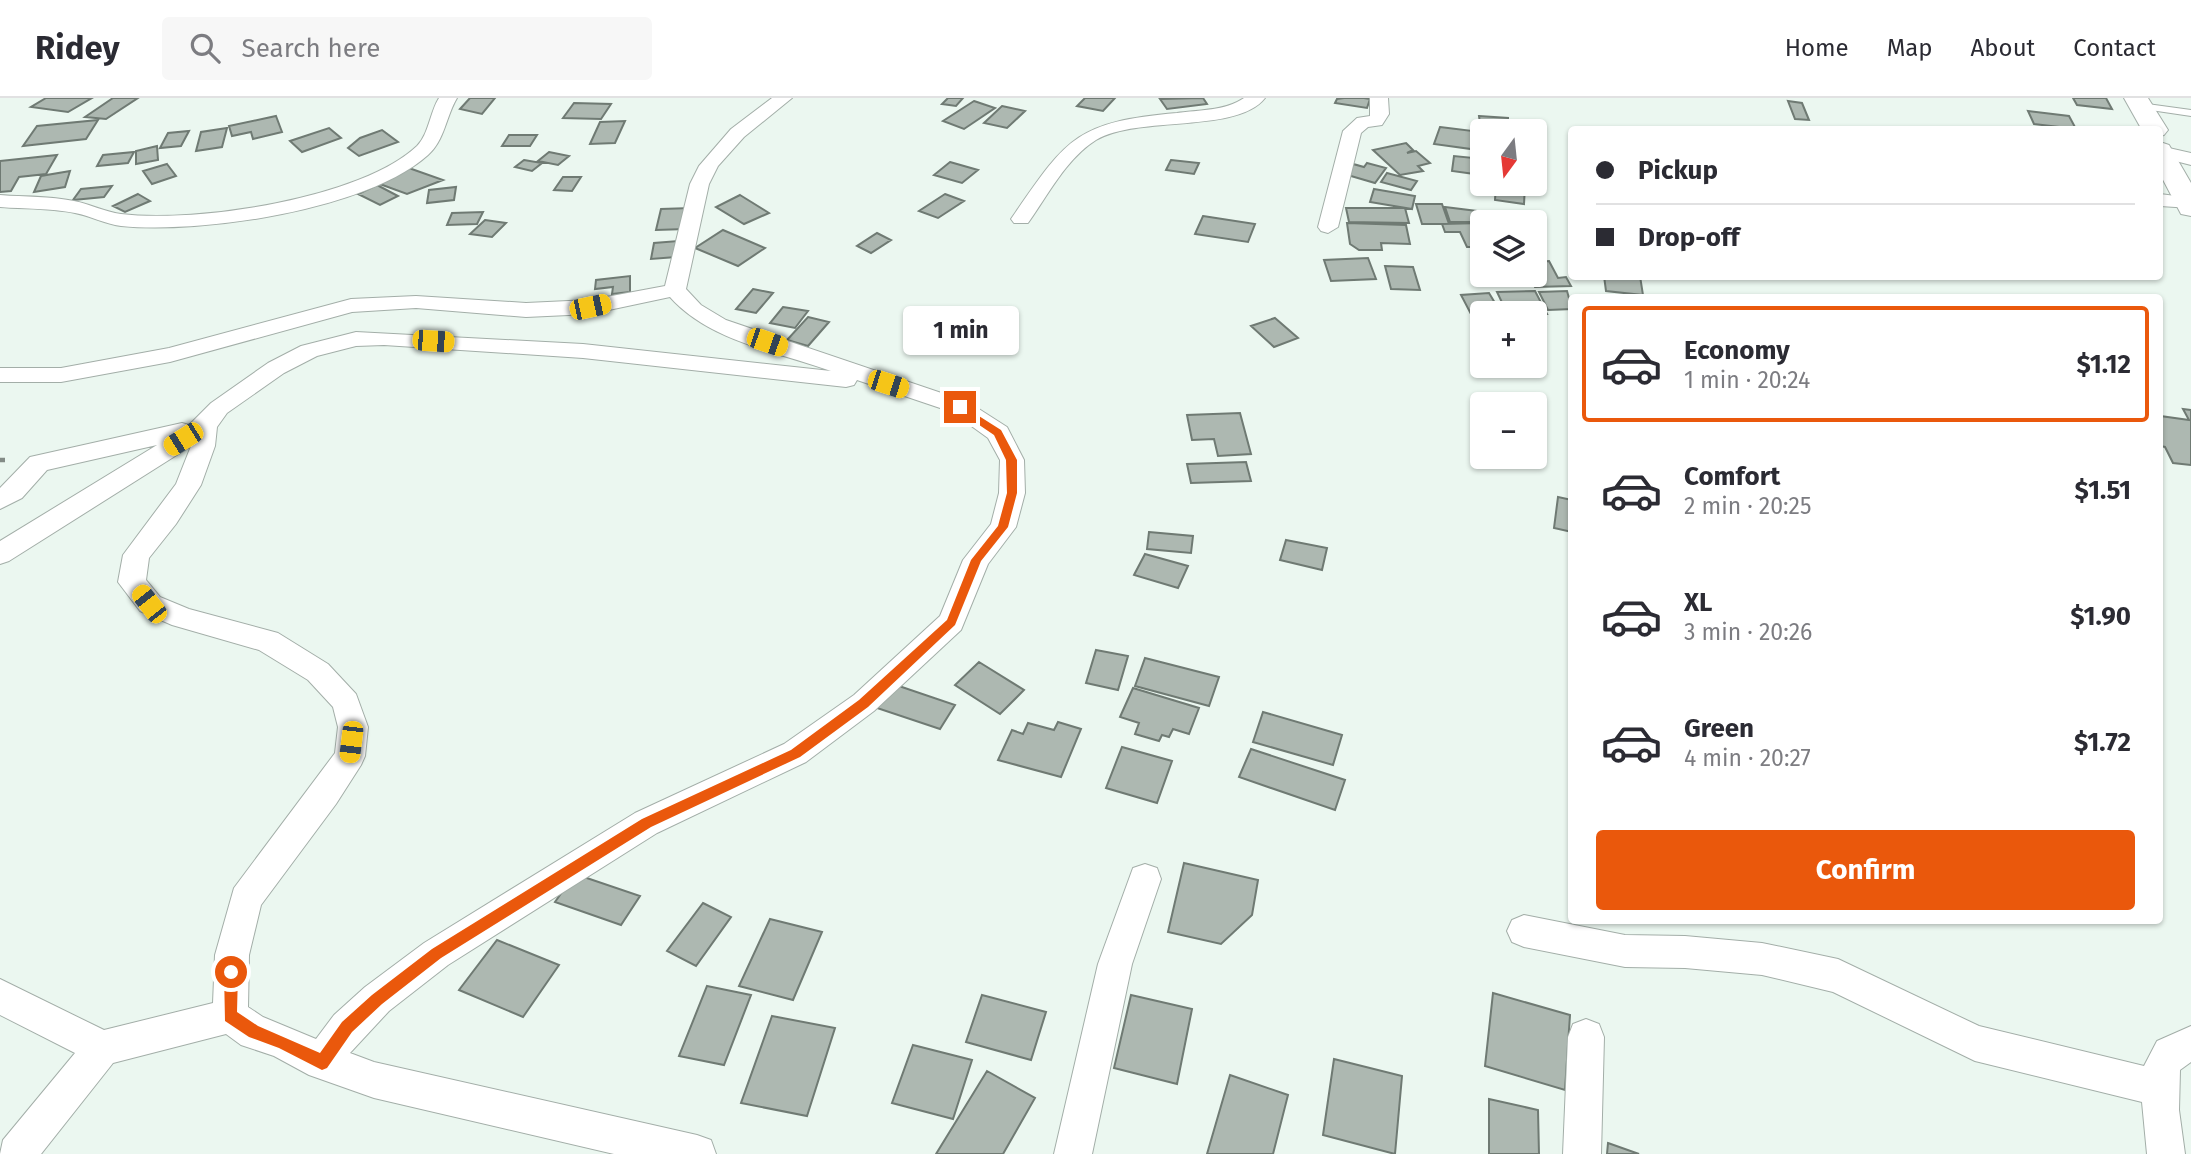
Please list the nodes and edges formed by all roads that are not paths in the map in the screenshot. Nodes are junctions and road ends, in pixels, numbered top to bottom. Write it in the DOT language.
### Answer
graph roads {
  1 [pos="448,98"];
  2 [pos="783,98"];
  3 [pos="1256,98"];
  4 [pos="1379,98"];
  5 [pos="2138,102"];
  6 [pos="2191,113"];
  7 [pos="2153,126"];
  8 [pos="2163,152"];
  9 [pos="2163,156"];
  10 [pos="2191,159"];
  11 [pos="0,201"];
  12 [pos="2163,201"];
  13 [pos="2190,206"];
  14 [pos="1021,219"];
  15 [pos="1328,227"];
  16 [pos="675,290"];
  17 [pos="0,375"];
  18 [pos="888,384"];
  19 [pos="205,426"];
  20 [pos="0,500"];
  21 [pos="0,554"];
  22 [pos="1144,879"];
  23 [pos="1524,931"];
  24 [pos="0,996"];
  25 [pos="230,1016"];
  26 [pos="1586,1037"];
  27 [pos="2191,1044"];
  28 [pos="102,1048"];
  29 [pos="322,1062"];
  30 [pos="2162,1089"];
  31 [pos="18,1154"];
  32 [pos="697,1154"];
  33 [pos="1073,1154"];
  34 [pos="1582,1154"];
  35 [pos="2166,1154"];
  1 -- 11 [label="street"];
  2 -- 16 [label="street"];
  3 -- 14 [label="street"];
  4 -- 15 [label="street"];
  5 -- 6 [label="lane"];
  5 -- 7 [label="highway"];
  8 -- 10 [label="street"];
  9 -- 13 [label="highway"];
  12 -- 13 [label="street"];
  16 -- 17 [label="street"];
  16 -- 18 [label="street"];
  18 -- 19 [label="street"];
  18 -- 29 [label="street"];
  19 -- 20 [label="street"];
  19 -- 21 [label="street"];
  19 -- 25 [label="street"];
  22 -- 33 [label="street"];
  23 -- 30 [label="street"];
  24 -- 28 [label="street"];
  25 -- 28 [label="street"];
  25 -- 29 [label="street"];
  26 -- 34 [label="street"];
  27 -- 30 [label="street"];
  28 -- 31 [label="street"];
  29 -- 32 [label="street"];
  30 -- 35 [label="street"];
}
